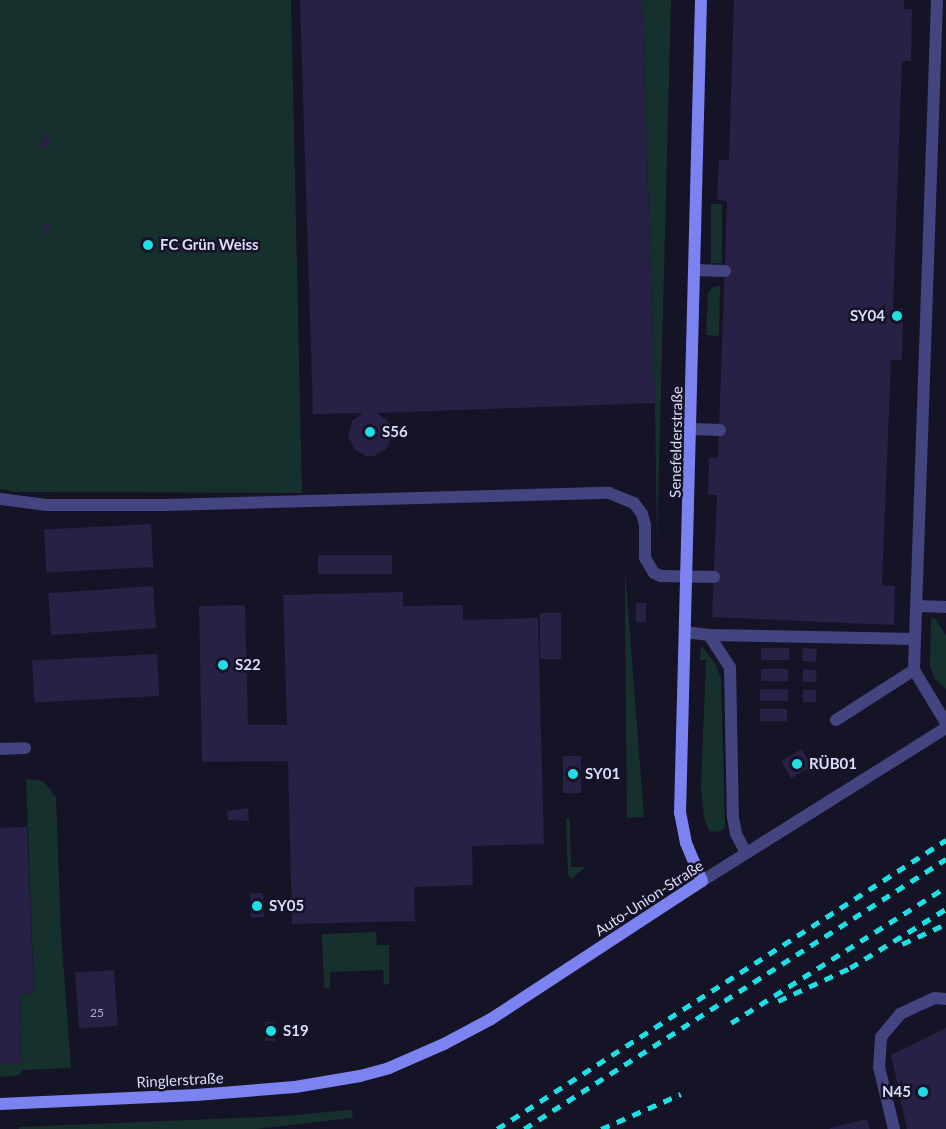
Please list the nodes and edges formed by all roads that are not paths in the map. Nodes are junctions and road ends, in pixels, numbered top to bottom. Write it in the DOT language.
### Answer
graph roads {
  1 [pos="701,0"];
  2 [pos="937,0"];
  3 [pos="695,270"];
  4 [pos="725,271"];
  5 [pos="691,429"];
  6 [pos="720,430"];
  7 [pos="0,499"];
  8 [pos="687,577"];
  9 [pos="714,577"];
  10 [pos="917,606"];
  11 [pos="946,607"];
  12 [pos="685,632"];
  13 [pos="709,635"];
  14 [pos="915,639"];
  15 [pos="914,670"];
  16 [pos="836,720"];
  17 [pos="946,723"];
  18 [pos="946,728"];
  19 [pos="0,748"];
  20 [pos="25,748"];
  21 [pos="746,853"];
  22 [pos="702,881"];
  23 [pos="946,999"];
  24 [pos="360,1076"];
  25 [pos="0,1104"];
  26 [pos="894,1129"];
  1 -- 3 [label="street, Senefelderstraße"];
  2 -- 10 [label="street"];
  3 -- 4 [label="street"];
  3 -- 5 [label="street, Senefelderstraße"];
  5 -- 6 [label="street"];
  5 -- 8 [label="street, Senefelderstraße"];
  7 -- 8 [label="street"];
  8 -- 9 [label="street"];
  8 -- 12 [label="street, Senefelderstraße"];
  10 -- 11 [label="street"];
  10 -- 14 [label="street"];
  12 -- 13 [label="street"];
  12 -- 22 [label="street, Senefelderstraße"];
  13 -- 14 [label="street"];
  13 -- 21 [label="street"];
  14 -- 15 [label="street"];
  15 -- 16 [label="street"];
  15 -- 17 [label="street"];
  18 -- 21 [label="street, Auto-Union-Straße"];
  19 -- 20 [label="street"];
  21 -- 22 [label="street, Auto-Union-Straße"];
  22 -- 24 [label="street, Auto-Union-Straße"];
  23 -- 26 [label="street"];
  24 -- 25 [label="street, Ringlerstraße"];
}
